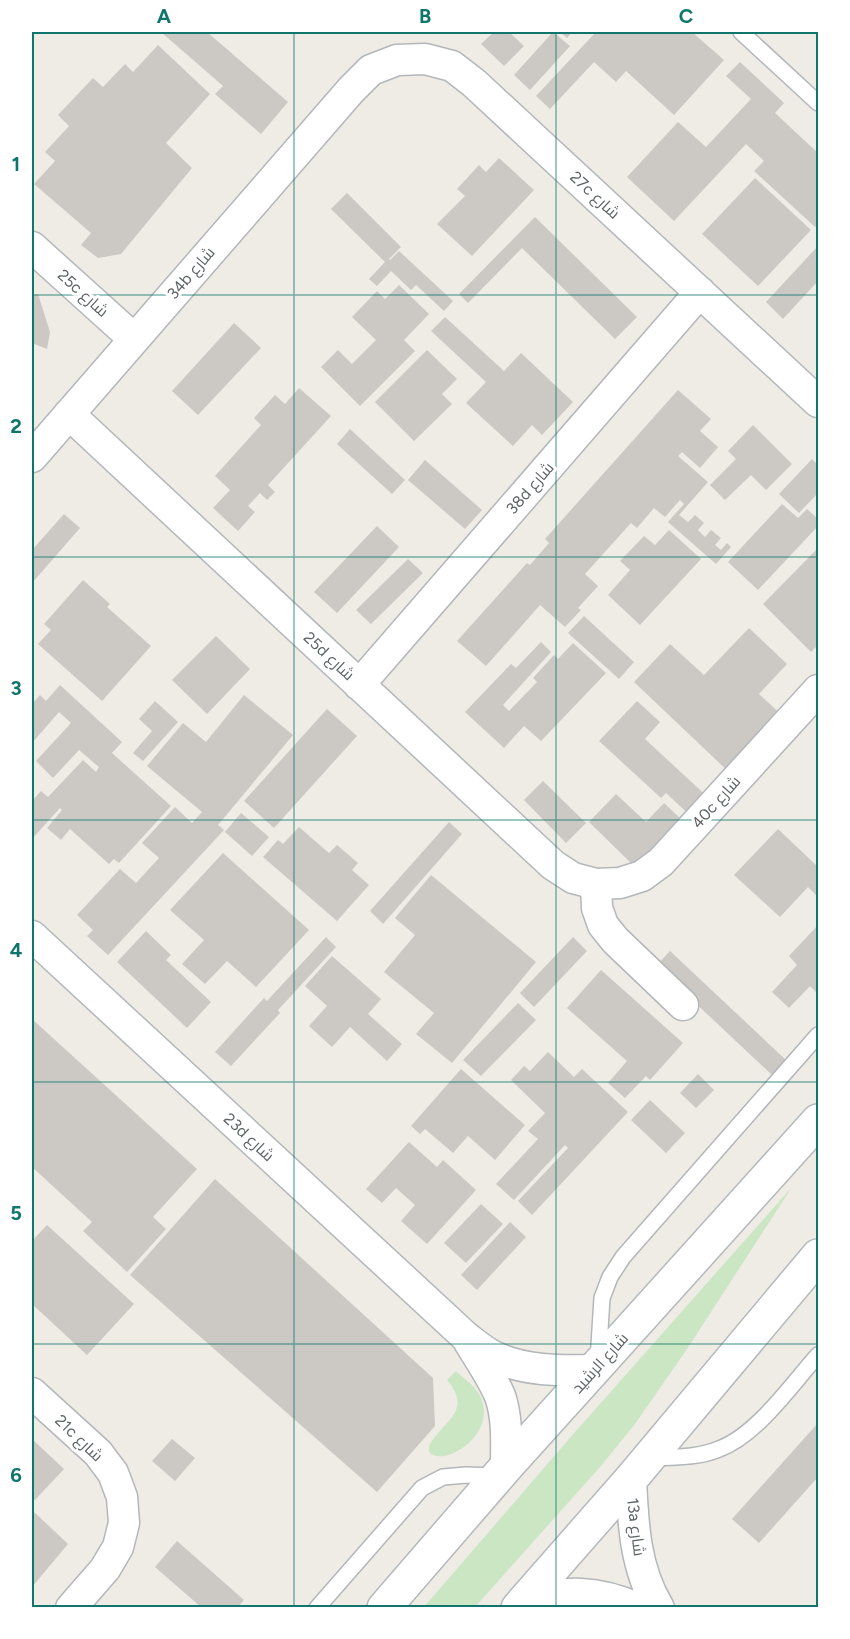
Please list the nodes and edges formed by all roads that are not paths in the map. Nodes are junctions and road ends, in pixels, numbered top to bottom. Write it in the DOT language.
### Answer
graph roads {
  1 [pos="741,32"];
  2 [pos="351,90"];
  3 [pos="819,103"];
  4 [pos="32,248"];
  5 [pos="700,292"];
  6 [pos="134,339"];
  7 [pos="819,402"];
  8 [pos="69,414"];
  9 [pos="32,457"];
  10 [pos="359,685"];
  11 [pos="819,690"];
  12 [pos="596,884"];
  13 [pos="32,936"];
  14 [pos="683,1005"];
  15 [pos="819,1035"];
  16 [pos="819,1121"];
  17 [pos="819,1256"];
  18 [pos="466,1337"];
  19 [pos="819,1355"];
  20 [pos="596,1368"];
  21 [pos="32,1393"];
  22 [pos="639,1469"];
  23 [pos="503,1472"];
  24 [pos="521,1604"];
  25 [pos="70,1608"];
  26 [pos="317,1608"];
  27 [pos="384,1608"];
  28 [pos="637,1608"];
  29 [pos="659,1608"];
  1 -- 3 [label="lane"];
  2 -- 5 [label="street, 27c شارع"];
  2 -- 6 [label="street, 34b شارع"];
  4 -- 6 [label="street, 25c شارع"];
  5 -- 7 [label="street, 27c شارع"];
  5 -- 10 [label="street, 38d شارع"];
  6 -- 8 [label="street, 34b شارع"];
  8 -- 9 [label="street, 34b شارع"];
  8 -- 10 [label="street, 25d شارع"];
  10 -- 12 [label="street, 25d شارع"];
  11 -- 12 [label="street, 40c شارع"];
  12 -- 14 [label="street"];
  13 -- 18 [label="street, 23d شارع"];
  15 -- 20 [label="lane"];
  16 -- 20 [label="main road, شارع الرشيد"];
  17 -- 22 [label="main road"];
  18 -- 20 [label="street, 23d شارع"];
  18 -- 23 [label="street, 23d شارع"];
  19 -- 22 [label="lane"];
  20 -- 23 [label="main road, شارع الرشيد"];
  21 -- 25 [label="street, 21c شارع"];
  22 -- 24 [label="main road"];
  22 -- 29 [label="street, 13a شارع"];
  23 -- 26 [label="lane"];
  23 -- 27 [label="main road, شارع الرشيد"];
  24 -- 28 [label="street"];
}
